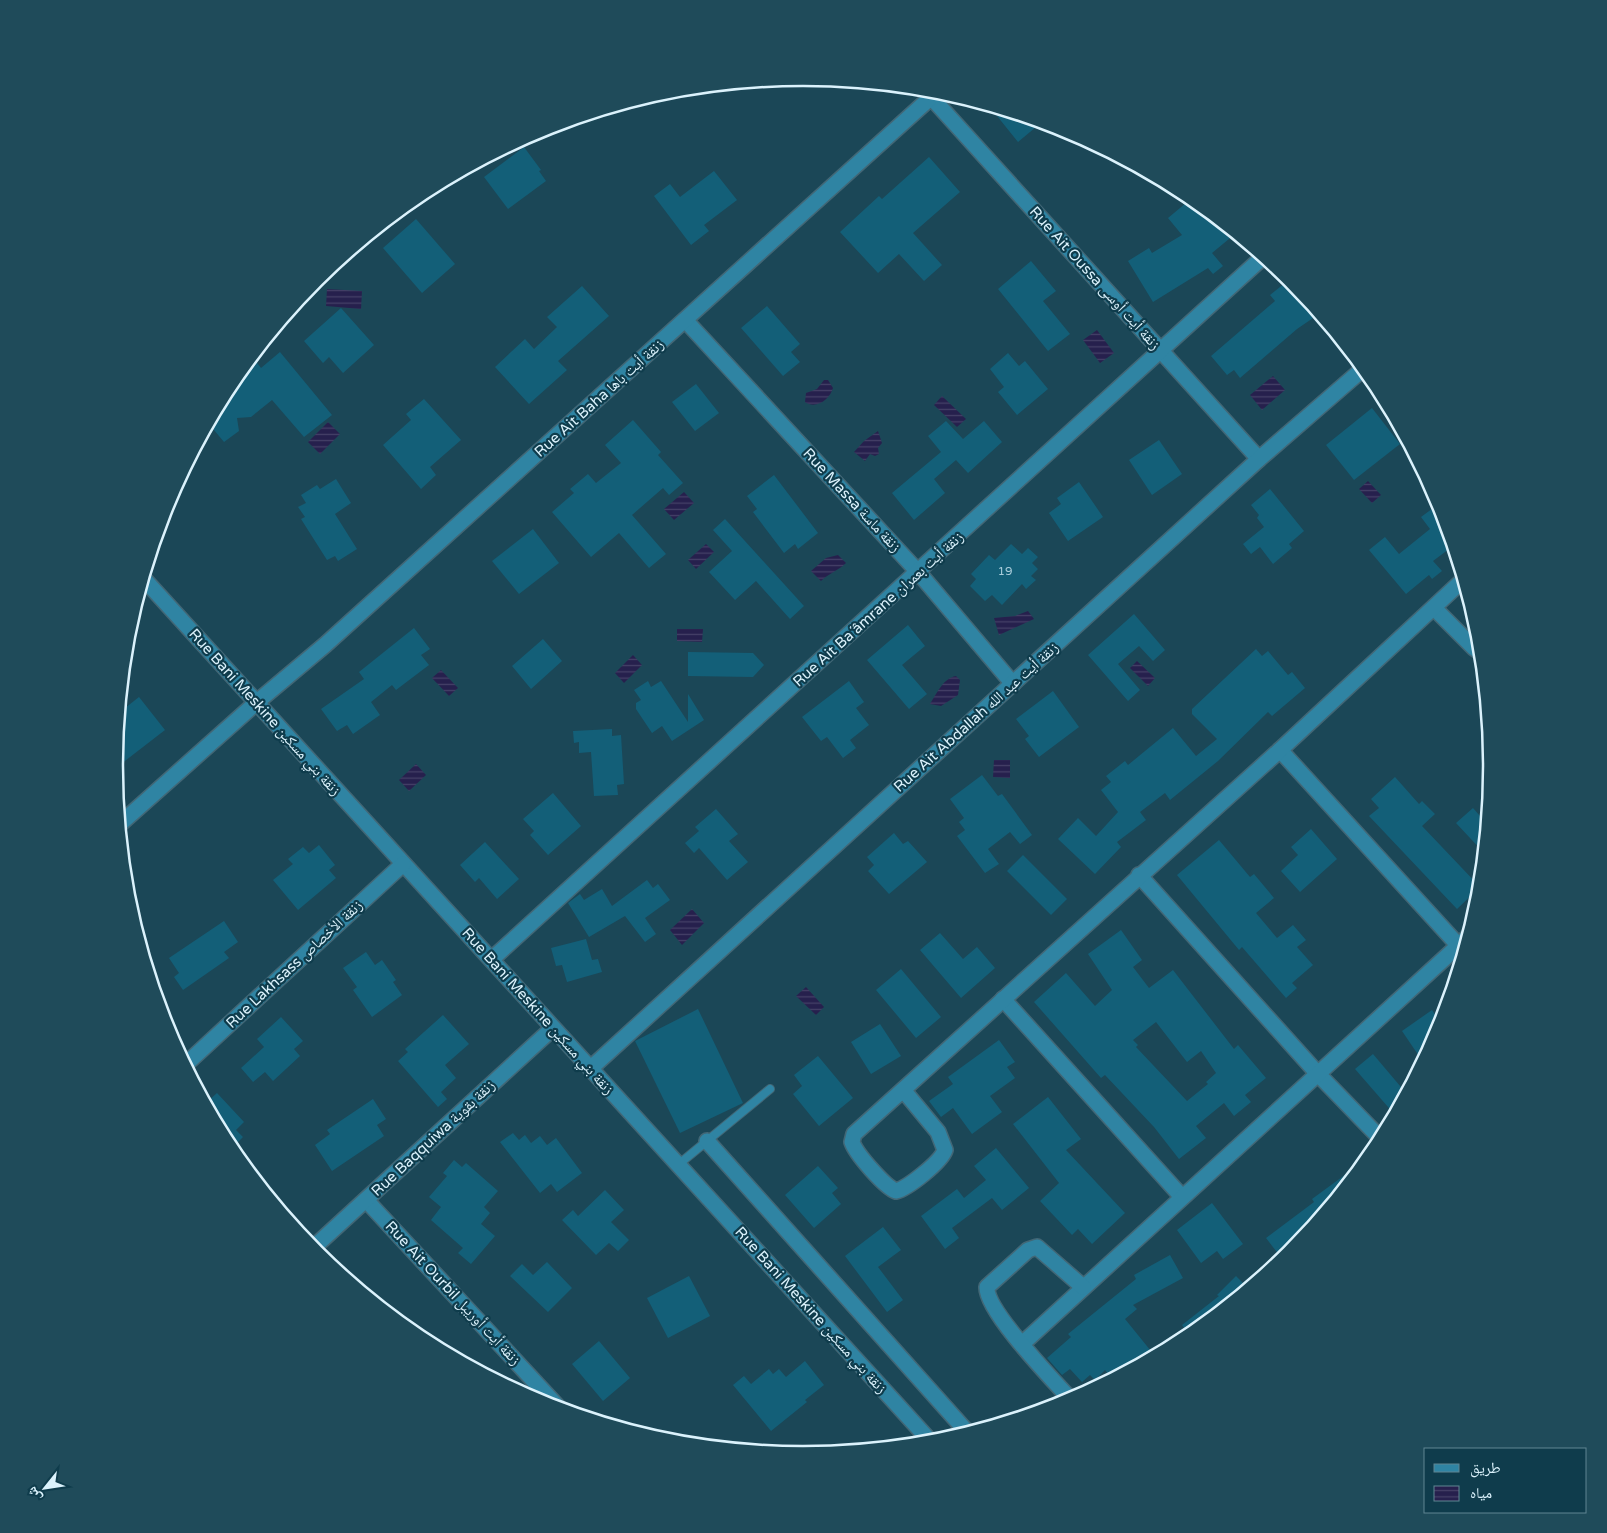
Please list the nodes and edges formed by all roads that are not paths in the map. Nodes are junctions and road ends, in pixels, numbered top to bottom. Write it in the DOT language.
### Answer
graph roads {
  1 [pos="930,98"];
  2 [pos="940,100"];
  3 [pos="1259,261"];
  4 [pos="686,321"];
  5 [pos="1159,351"];
  6 [pos="1358,373"];
  7 [pos="1259,459"];
  8 [pos="919,573"];
  9 [pos="148,583"];
  10 [pos="1459,584"];
  11 [pos="1434,608"];
  12 [pos="1473,647"];
  13 [pos="1013,684"];
  14 [pos="256,702"];
  15 [pos="1280,750"];
  16 [pos="126,819"];
  17 [pos="403,864"];
  18 [pos="1139,875"];
  19 [pos="1462,940"];
  20 [pos="1461,943"];
  21 [pos="492,959"];
  22 [pos="1003,999"];
  23 [pos="553,1028"];
  24 [pos="190,1061"];
  25 [pos="591,1068"];
  26 [pos="1318,1074"];
  27 [pos="770,1089"];
  28 [pos="904,1091"];
  29 [pos="1376,1134"];
  30 [pos="706,1141"];
  31 [pos="679,1164"];
  32 [pos="1182,1197"];
  33 [pos="366,1200"];
  34 [pos="318,1244"];
  35 [pos="1083,1287"];
  36 [pos="1022,1344"];
  37 [pos="1067,1394"];
  38 [pos="549,1397"];
  39 [pos="963,1428"];
  40 [pos="925,1436"];
  1 -- 4 [label="street, Rue Ait Baha زنقة أيت باها"];
  2 -- 5 [label="street, Rue Ait Oussa زنقة أيت أوسى"];
  3 -- 5 [label="street, Rue Ait Ba´âmrane زنقة أيت بعمران"];
  4 -- 8 [label="street, Rue Massa زنقة ماسة"];
  4 -- 14 [label="street, Rue Ait Baha زنقة أيت باها"];
  5 -- 7 [label="street, Rue Ait Oussa زنقة أيت أوسى"];
  5 -- 8 [label="street, Rue Ait Ba´âmrane زنقة أيت بعمران"];
  6 -- 7 [label="street, Rue Ait Abdallah زنقة أيت عبد الله"];
  7 -- 13 [label="street, Rue Ait Abdallah زنقة أيت عبد الله"];
  8 -- 13 [label="street, Rue Massa زنقة ماسة"];
  8 -- 21 [label="street, Rue Ait Ba´âmrane زنقة أيت بعمران"];
  9 -- 14 [label="street, Rue Bani Meskine زنقة بني مسكين"];
  10 -- 11 [label="street"];
  11 -- 12 [label="street"];
  11 -- 15 [label="street"];
  13 -- 25 [label="street, Rue Ait Abdallah زنقة أيت عبد الله"];
  14 -- 16 [label="street, Rue Ait Baha زنقة أيت باها"];
  14 -- 17 [label="street, Rue Bani Meskine زنقة بني مسكين"];
  15 -- 18 [label="street"];
  15 -- 19 [label="street"];
  17 -- 21 [label="street, Rue Bani Meskine زنقة بني مسكين"];
  17 -- 24 [label="street, Rue Lakhsass زنقة الأخصاص"];
  18 -- 22 [label="street"];
  18 -- 26 [label="street"];
  20 -- 26 [label="street"];
  21 -- 23 [label="street, Rue Bani Meskine زنقة بني مسكين"];
  22 -- 28 [label="street"];
  22 -- 32 [label="street"];
  23 -- 25 [label="street, Rue Bani Meskine زنقة بني مسكين"];
  23 -- 33 [label="street, Rue Baqquiwa زنقة بقوية"];
  25 -- 31 [label="street, Rue Bani Meskine زنقة بني مسكين"];
  26 -- 29 [label="street"];
  26 -- 32 [label="street"];
  27 -- 30 [label="lane"];
  28 -- 28 [label="street"];
  30 -- 31 [label="lane"];
  30 -- 39 [label="street"];
  31 -- 40 [label="street, Rue Bani Meskine زنقة بني مسكين"];
  32 -- 35 [label="street"];
  33 -- 34 [label="street, Rue Baqquiwa زنقة بقوية"];
  33 -- 38 [label="street, Rue Ait Ourbil زنقة أيت أوريبل"];
  35 -- 36 [label="street"];
  35 -- 36 [label="street"];
  36 -- 37 [label="street"];
}
